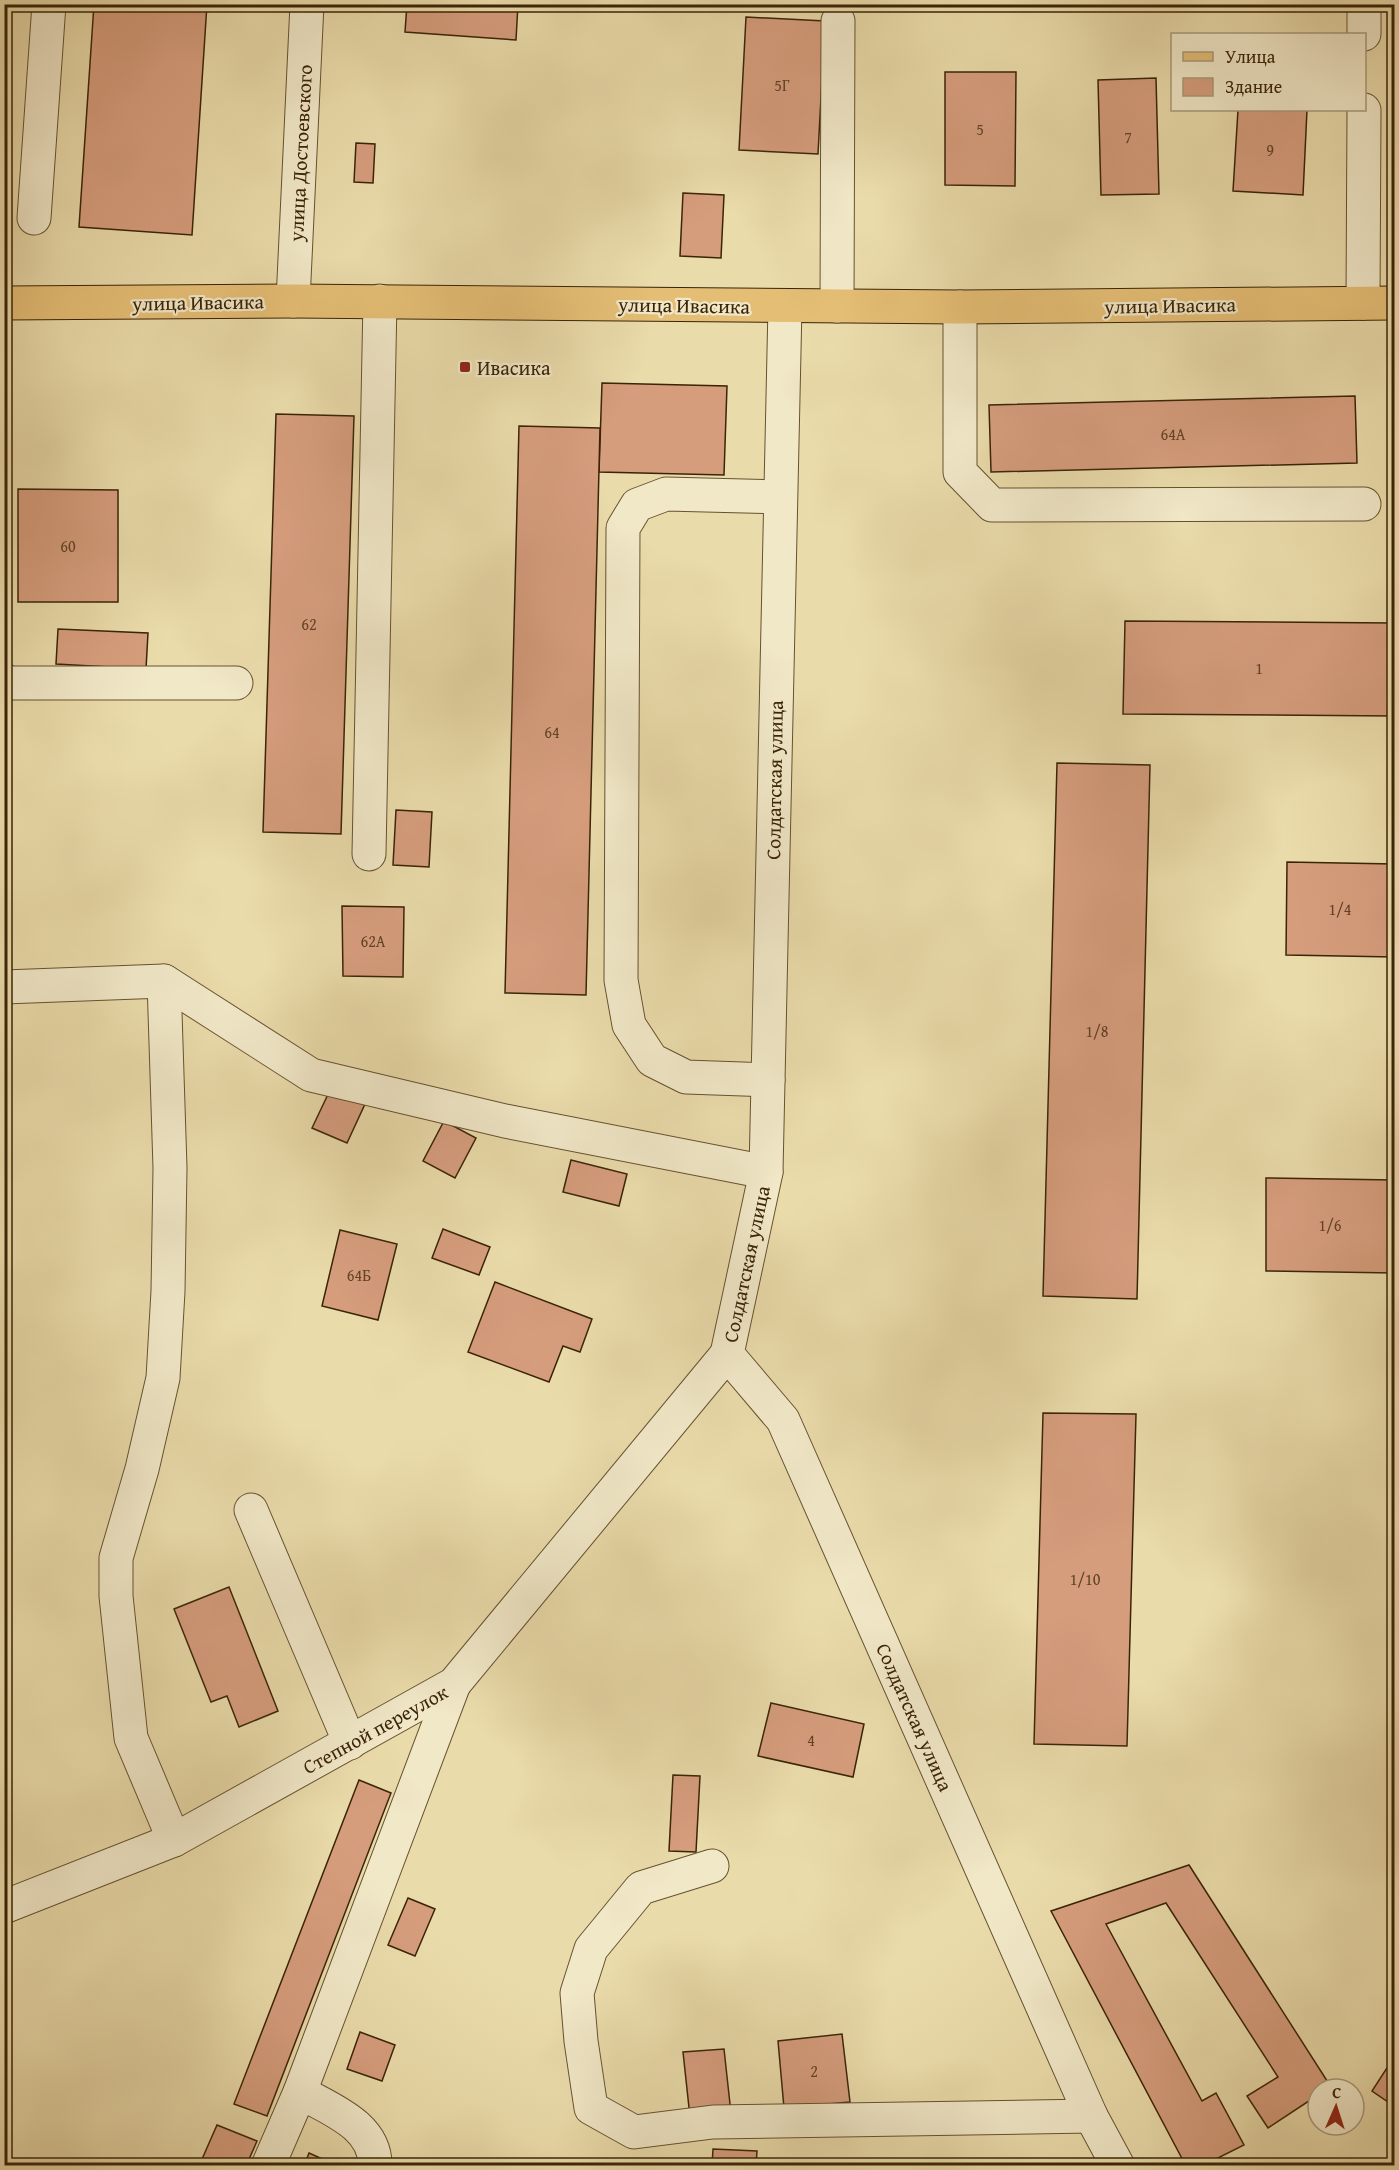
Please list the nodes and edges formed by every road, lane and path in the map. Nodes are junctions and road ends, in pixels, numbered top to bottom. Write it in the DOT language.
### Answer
graph roads {
  1 [pos="49,4"];
  2 [pos="307,4"];
  3 [pos="1364,4"];
  4 [pos="838,21"];
  5 [pos="1364,33"];
  6 [pos="1364,111"];
  7 [pos="34,218"];
  8 [pos="293,301"];
  9 [pos="380,301"];
  10 [pos="4,303"];
  11 [pos="1379,303"];
  12 [pos="785,306"];
  13 [pos="837,306"];
  14 [pos="960,307"];
  15 [pos="779,497"];
  16 [pos="1364,504"];
  17 [pos="4,680"];
  18 [pos="236,683"];
  19 [pos="369,854"];
  20 [pos="164,981"];
  21 [pos="4,987"];
  22 [pos="768,1080"];
  23 [pos="766,1172"];
  24 [pos="727,1354"];
  25 [pos="251,1509"];
  26 [pos="454,1684"];
  27 [pos="350,1743"];
  28 [pos="174,1840"];
  29 [pos="712,1866"];
  30 [pos="4,1907"];
  31 [pos="300,2092"];
  32 [pos="1091,2116"];
  33 [pos="268,2166"];
  34 [pos="375,2166"];
  35 [pos="1118,2166"];
  1 -- 7 [label="street"];
  2 -- 8 [label="street, улица Достоевского"];
  3 -- 5 [label="street"];
  4 -- 13 [label="street"];
  6 -- 11 [label="street, улица Ивасика"];
  8 -- 9 [label="main road, улица Ивасика"];
  8 -- 10 [label="main road, улица Ивасика"];
  9 -- 12 [label="main road, улица Ивасика"];
  9 -- 19 [label="street"];
  11 -- 14 [label="main road, улица Ивасика"];
  12 -- 13 [label="main road, улица Ивасика"];
  12 -- 15 [label="street, Солдатская улица"];
  13 -- 14 [label="main road, улица Ивасика"];
  14 -- 16 [label="street"];
  15 -- 22 [label="street, Солдатская улица"];
  15 -- 22 [label="street"];
  17 -- 18 [label="street"];
  20 -- 21 [label="street"];
  20 -- 23 [label="street"];
  20 -- 28 [label="street"];
  22 -- 23 [label="street, Солдатская улица"];
  23 -- 24 [label="street, Солдатская улица"];
  24 -- 26 [label="street, Степной переулок"];
  24 -- 32 [label="street, Солдатская улица"];
  25 -- 27 [label="street"];
  26 -- 27 [label="street, Степной переулок"];
  26 -- 31 [label="street"];
  27 -- 28 [label="street, Степной переулок"];
  28 -- 30 [label="street, Степной переулок"];
  29 -- 32 [label="street"];
  31 -- 33 [label="street"];
  31 -- 34 [label="street"];
  32 -- 35 [label="street, Солдатская улица"];
}
